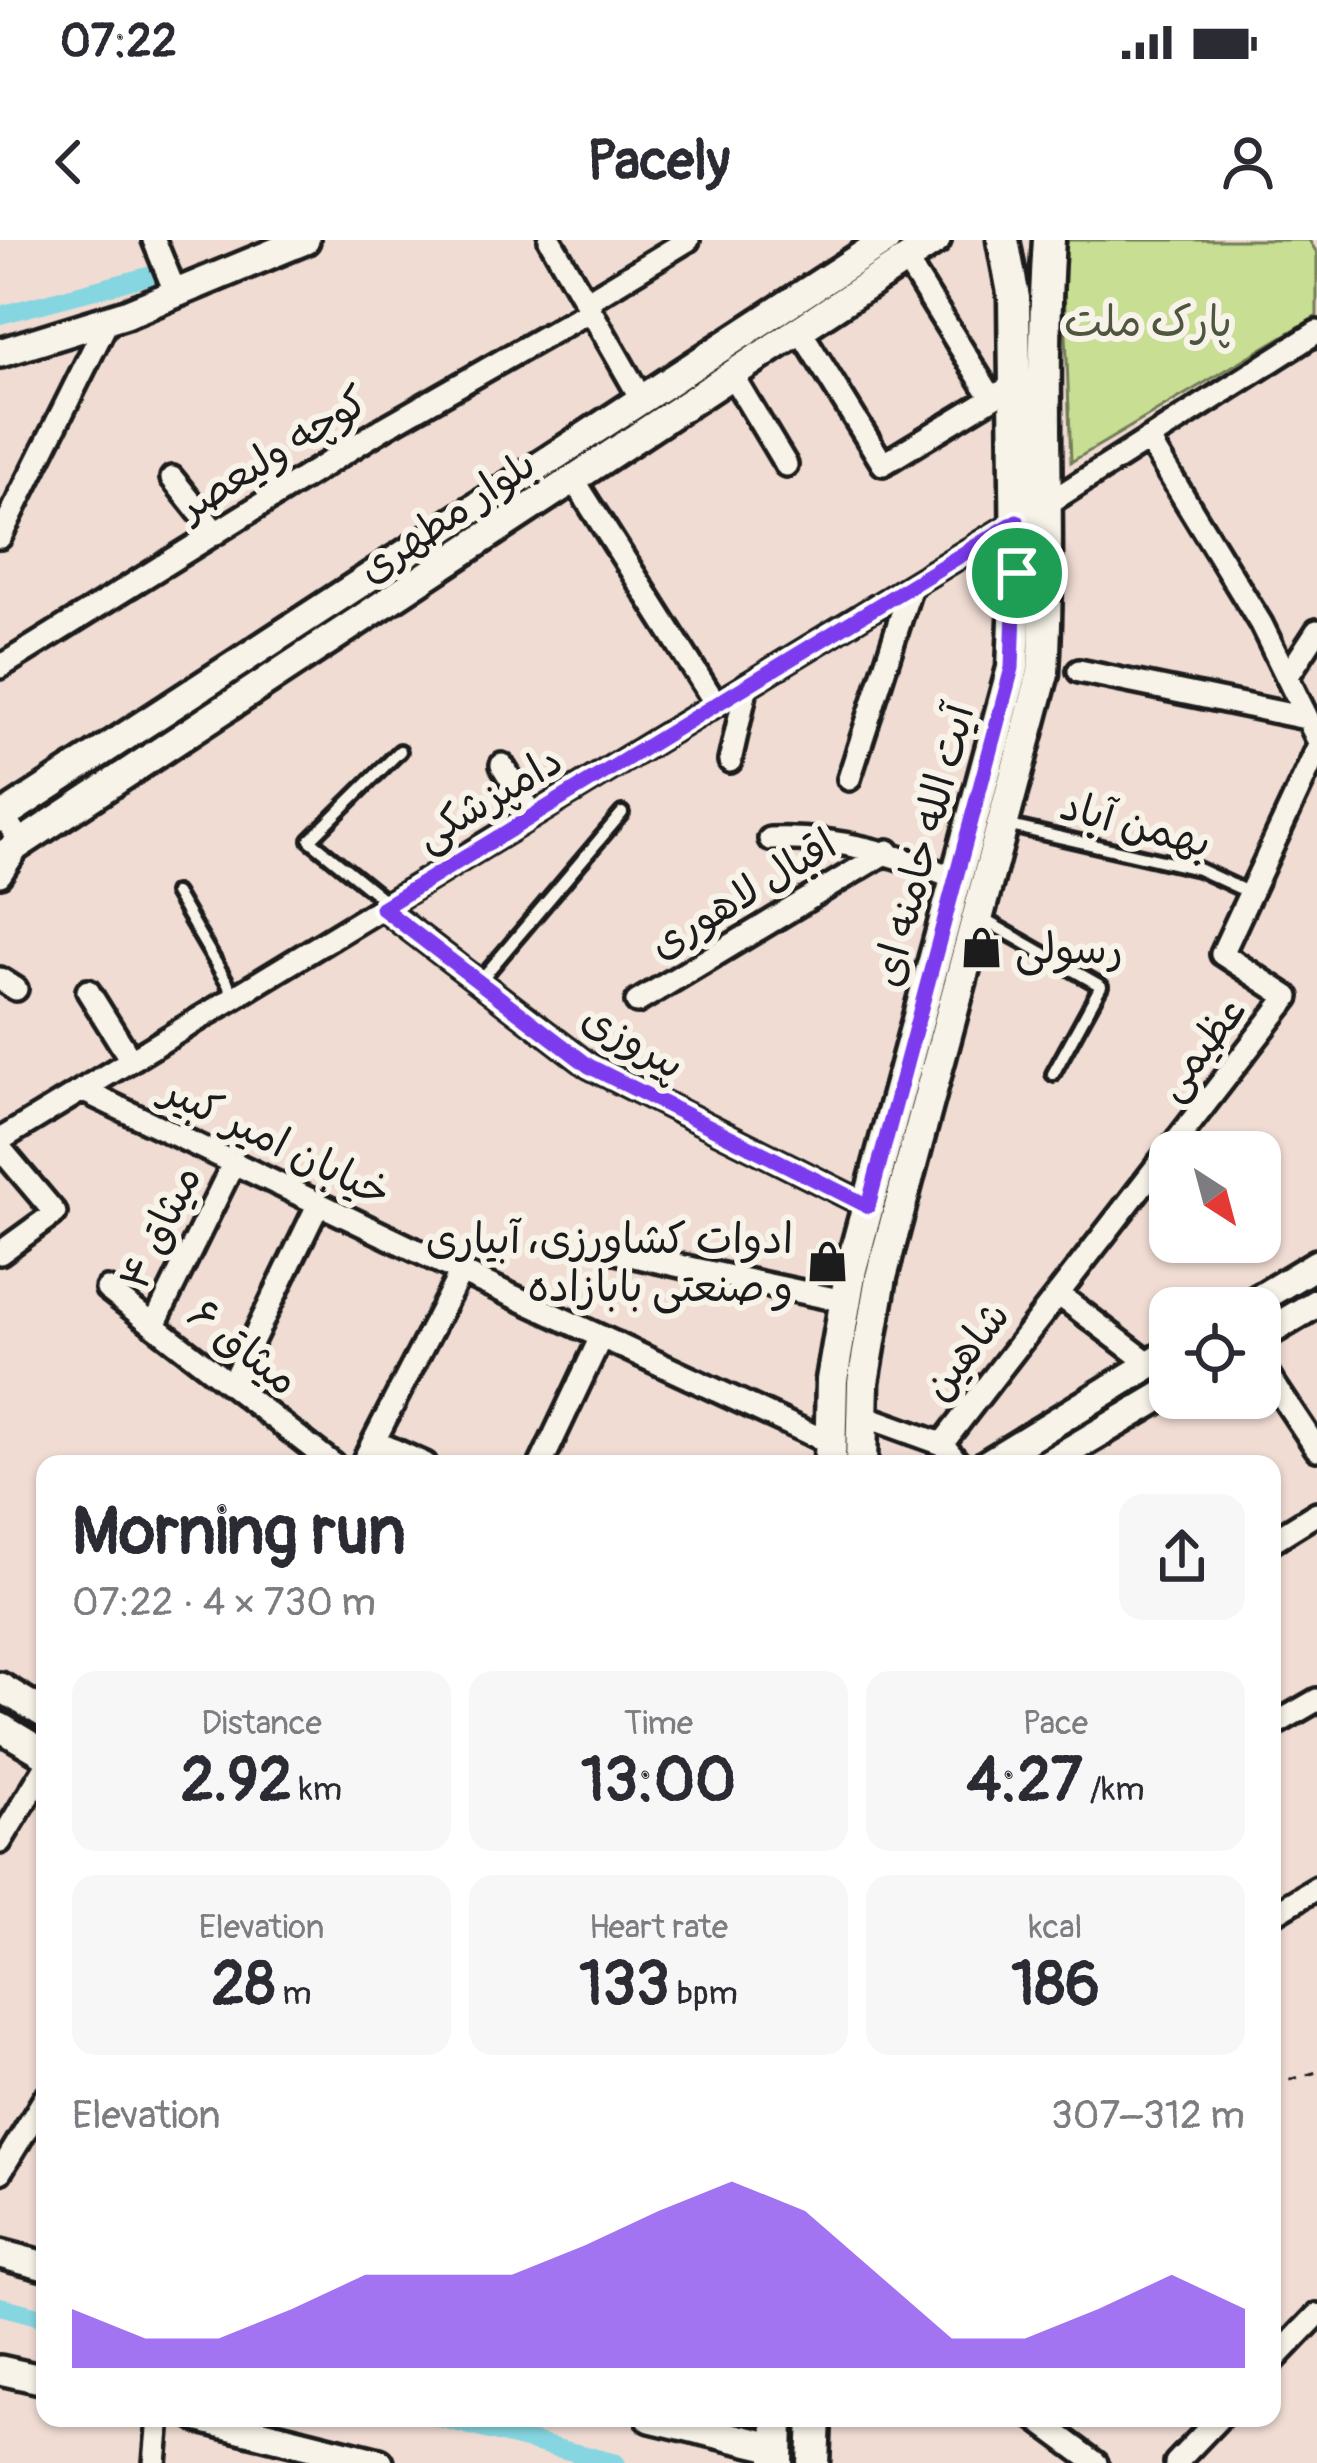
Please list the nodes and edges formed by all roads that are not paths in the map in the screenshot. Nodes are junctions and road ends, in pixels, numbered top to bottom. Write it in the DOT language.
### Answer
graph roads {
  1 [pos="154,240"];
  2 [pos="305,240"];
  3 [pos="550,240"];
  4 [pos="688,240"];
  5 [pos="936,240"];
  6 [pos="1003,240"];
  7 [pos="1049,240"];
  8 [pos="875,243"];
  9 [pos="906,260"];
  10 [pos="176,294"];
  11 [pos="589,306"];
  12 [pos="108,320"];
  13 [pos="800,330"];
  14 [pos="1317,332"];
  15 [pos="0,353"];
  16 [pos="732,376"];
  17 [pos="1003,391"];
  18 [pos="642,400"];
  19 [pos="1148,439"];
  20 [pos="786,465"];
  21 [pos="172,478"];
  22 [pos="574,480"];
  23 [pos="1047,504"];
  24 [pos="1017,521"];
  25 [pos="216,533"];
  26 [pos="0,537"];
  27 [pos="911,586"];
  28 [pos="298,624"];
  29 [pos="1317,631"];
  30 [pos="314,652"];
  31 [pos="0,667"];
  32 [pos="1079,671"];
  33 [pos="1287,677"];
  34 [pos="747,685"];
  35 [pos="716,704"];
  36 [pos="1312,728"];
  37 [pos="1317,750"];
  38 [pos="400,751"];
  39 [pos="730,761"];
  40 [pos="502,765"];
  41 [pos="849,779"];
  42 [pos="622,812"];
  43 [pos="533,815"];
  44 [pos="2,817"];
  45 [pos="1003,824"];
  46 [pos="770,839"];
  47 [pos="11,850"];
  48 [pos="888,851"];
  49 [pos="0,875"];
  50 [pos="956,879"];
  51 [pos="175,893"];
  52 [pos="1250,893"];
  53 [pos="385,906"];
  54 [pos="979,916"];
  55 [pos="479,982"];
  56 [pos="88,991"];
  57 [pos="236,996"];
  58 [pos="637,1003"];
  59 [pos="131,1060"];
  60 [pos="1053,1074"];
  61 [pos="82,1090"];
  62 [pos="0,1144"];
  63 [pos="233,1162"];
  64 [pos="319,1203"];
  65 [pos="868,1206"];
  66 [pos="0,1253"];
  67 [pos="620,1253"];
  68 [pos="1317,1264"];
  69 [pos="460,1272"];
  70 [pos="1279,1287"];
  71 [pos="107,1289"];
  72 [pos="1058,1294"];
  73 [pos="844,1301"];
  74 [pos="1317,1303"];
  75 [pos="1281,1324"];
  76 [pos="154,1325"];
  77 [pos="601,1337"];
  78 [pos="1149,1351"];
  79 [pos="1149,1365"];
  80 [pos="231,1385"];
  81 [pos="1281,1395"];
  82 [pos="1149,1403"];
  83 [pos="862,1415"];
  84 [pos="374,1441"];
  85 [pos="942,1444"];
  86 [pos="1317,1449"];
  87 [pos="830,1454"];
  88 [pos="321,1455"];
  89 [pos="367,1455"];
  90 [pos="405,1455"];
  91 [pos="545,1455"];
  92 [pos="861,1455"];
  93 [pos="951,1455"];
  94 [pos="1002,1455"];
  95 [pos="1062,1455"];
  96 [pos="1317,1513"];
  97 [pos="1281,1535"];
  98 [pos="0,1688"];
  99 [pos="1317,1700"];
  100 [pos="36,1709"];
  101 [pos="1281,1721"];
  102 [pos="0,1727"];
  103 [pos="36,1749"];
  104 [pos="36,1783"];
  105 [pos="0,1842"];
  106 [pos="1317,1888"];
  107 [pos="1281,1910"];
  108 [pos="36,2113"];
  109 [pos="0,2172"];
  110 [pos="0,2254"];
  111 [pos="36,2264"];
  112 [pos="1316,2318"];
  113 [pos="1281,2353"];
  114 [pos="0,2370"];
  115 [pos="36,2378"];
  116 [pos="158,2427"];
  117 [pos="236,2427"];
  118 [pos="696,2427"];
  119 [pos="815,2427"];
  120 [pos="1047,2427"];
  121 [pos="1210,2427"];
  122 [pos="777,2443"];
  123 [pos="155,2463"];
  124 [pos="379,2463"];
  125 [pos="814,2463"];
  126 [pos="1096,2463"];
  127 [pos="1176,2463"];
  1 -- 10 [label="street"];
  2 -- 10 [label="street"];
  3 -- 11 [label="street"];
  4 -- 11 [label="street, کوچه ولیعصر"];
  5 -- 9 [label="street, بلوار مطهری"];
  6 -- 17 [label="main road, آیت الله خامنه ای"];
  7 -- 23 [label="main road, آیت الله خامنه ای"];
  8 -- 18 [label="street, بلوار مطهری"];
  9 -- 13 [label="street, بلوار مطهری"];
  9 -- 17 [label="street"];
  10 -- 12 [label="street"];
  11 -- 18 [label="street"];
  11 -- 25 [label="street, کوچه ولیعصر"];
  12 -- 15 [label="street"];
  12 -- 26 [label="street"];
  13 -- 16 [label="street, بلوار مطهری"];
  13 -- 17 [label="street"];
  14 -- 19 [label="street"];
  16 -- 20 [label="street"];
  16 -- 22 [label="street, بلوار مطهری"];
  17 -- 24 [label="main road, آیت الله خامنه ای"];
  18 -- 28 [label="street, بلوار مطهری"];
  19 -- 23 [label="street"];
  19 -- 33 [label="street"];
  21 -- 25 [label="street"];
  22 -- 30 [label="street, بلوار مطهری"];
  22 -- 35 [label="street"];
  23 -- 45 [label="main road, آیت الله خامنه ای"];
  24 -- 27 [label="street, دامپزشکی"];
  24 -- 50 [label="main road, آیت الله خامنه ای"];
  25 -- 31 [label="street, کوچه ولیعصر"];
  27 -- 34 [label="street, دامپزشکی"];
  27 -- 41 [label="street"];
  28 -- 30 [label="street"];
  28 -- 44 [label="street, بلوار مطهری"];
  29 -- 33 [label="street"];
  30 -- 47 [label="street, بلوار مطهری"];
  32 -- 36 [label="street"];
  33 -- 36 [label="street"];
  34 -- 35 [label="street, دامپزشکی"];
  34 -- 39 [label="street"];
  35 -- 43 [label="street, دامپزشکی"];
  37 -- 52 [label="street, عظیمی"];
  38 -- 53 [label="lane"];
  40 -- 43 [label="street"];
  42 -- 55 [label="lane"];
  43 -- 53 [label="street, دامپزشکی"];
  44 -- 47 [label="street"];
  45 -- 52 [label="lane, بهمن آباد"];
  45 -- 54 [label="main road, آیت الله خامنه ای"];
  46 -- 48 [label="street"];
  47 -- 49 [label="street"];
  48 -- 50 [label="street"];
  48 -- 58 [label="street, اقبال لاهوری"];
  50 -- 65 [label="main road, آیت الله خامنه ای"];
  51 -- 57 [label="lane"];
  52 -- 72 [label="street, عظیمی"];
  53 -- 55 [label="street, پیروزی"];
  53 -- 57 [label="street, دامپزشکی"];
  54 -- 60 [label="lane"];
  54 -- 83 [label="main road, آیت الله خامنه ای"];
  55 -- 65 [label="street, پیروزی"];
  56 -- 59 [label="street"];
  57 -- 59 [label="street, دامپزشکی"];
  59 -- 61 [label="street, دامپزشکی"];
  61 -- 62 [label="street, دامپزشکی"];
  61 -- 63 [label="street, خیابان امیر کبیر"];
  62 -- 66 [label="street"];
  63 -- 64 [label="street, خیابان امیر کبیر"];
  63 -- 76 [label="street, میثاق ۴"];
  64 -- 69 [label="street, خیابان امیر کبیر"];
  64 -- 80 [label="street"];
  65 -- 73 [label="main road, آیت الله خامنه ای"];
  67 -- 73 [label="street"];
  68 -- 70 [label="street"];
  69 -- 77 [label="street, خیابان امیر کبیر"];
  69 -- 84 [label="street"];
  71 -- 76 [label="street, میثاق ۶"];
  72 -- 78 [label="street"];
  72 -- 85 [label="street, شاهین"];
  73 -- 87 [label="main road, آیت الله خامنه ای"];
  74 -- 75 [label="street"];
  76 -- 80 [label="street, میثاق ۶"];
  77 -- 87 [label="street, خیابان امیر کبیر"];
  77 -- 91 [label="street"];
  79 -- 94 [label="street"];
  80 -- 88 [label="street, میثاق ۶"];
  81 -- 86 [label="street"];
  82 -- 95 [label="street"];
  83 -- 85 [label="street, شاهین"];
  83 -- 92 [label="main road, آیت الله خامنه ای"];
  84 -- 89 [label="street"];
  84 -- 90 [label="street"];
  85 -- 93 [label="street"];
  96 -- 97 [label="street"];
  98 -- 100 [label="street"];
  99 -- 101 [label="street"];
  102 -- 103 [label="street"];
  104 -- 105 [label="street"];
  106 -- 107 [label="street"];
  108 -- 109 [label="street"];
  110 -- 111 [label="street"];
  112 -- 113 [label="street"];
  114 -- 115 [label="street"];
  116 -- 123 [label="street"];
  117 -- 124 [label="street"];
  118 -- 122 [label="street"];
  119 -- 125 [label="main road"];
  120 -- 126 [label="street"];
  121 -- 127 [label="street"];
}
